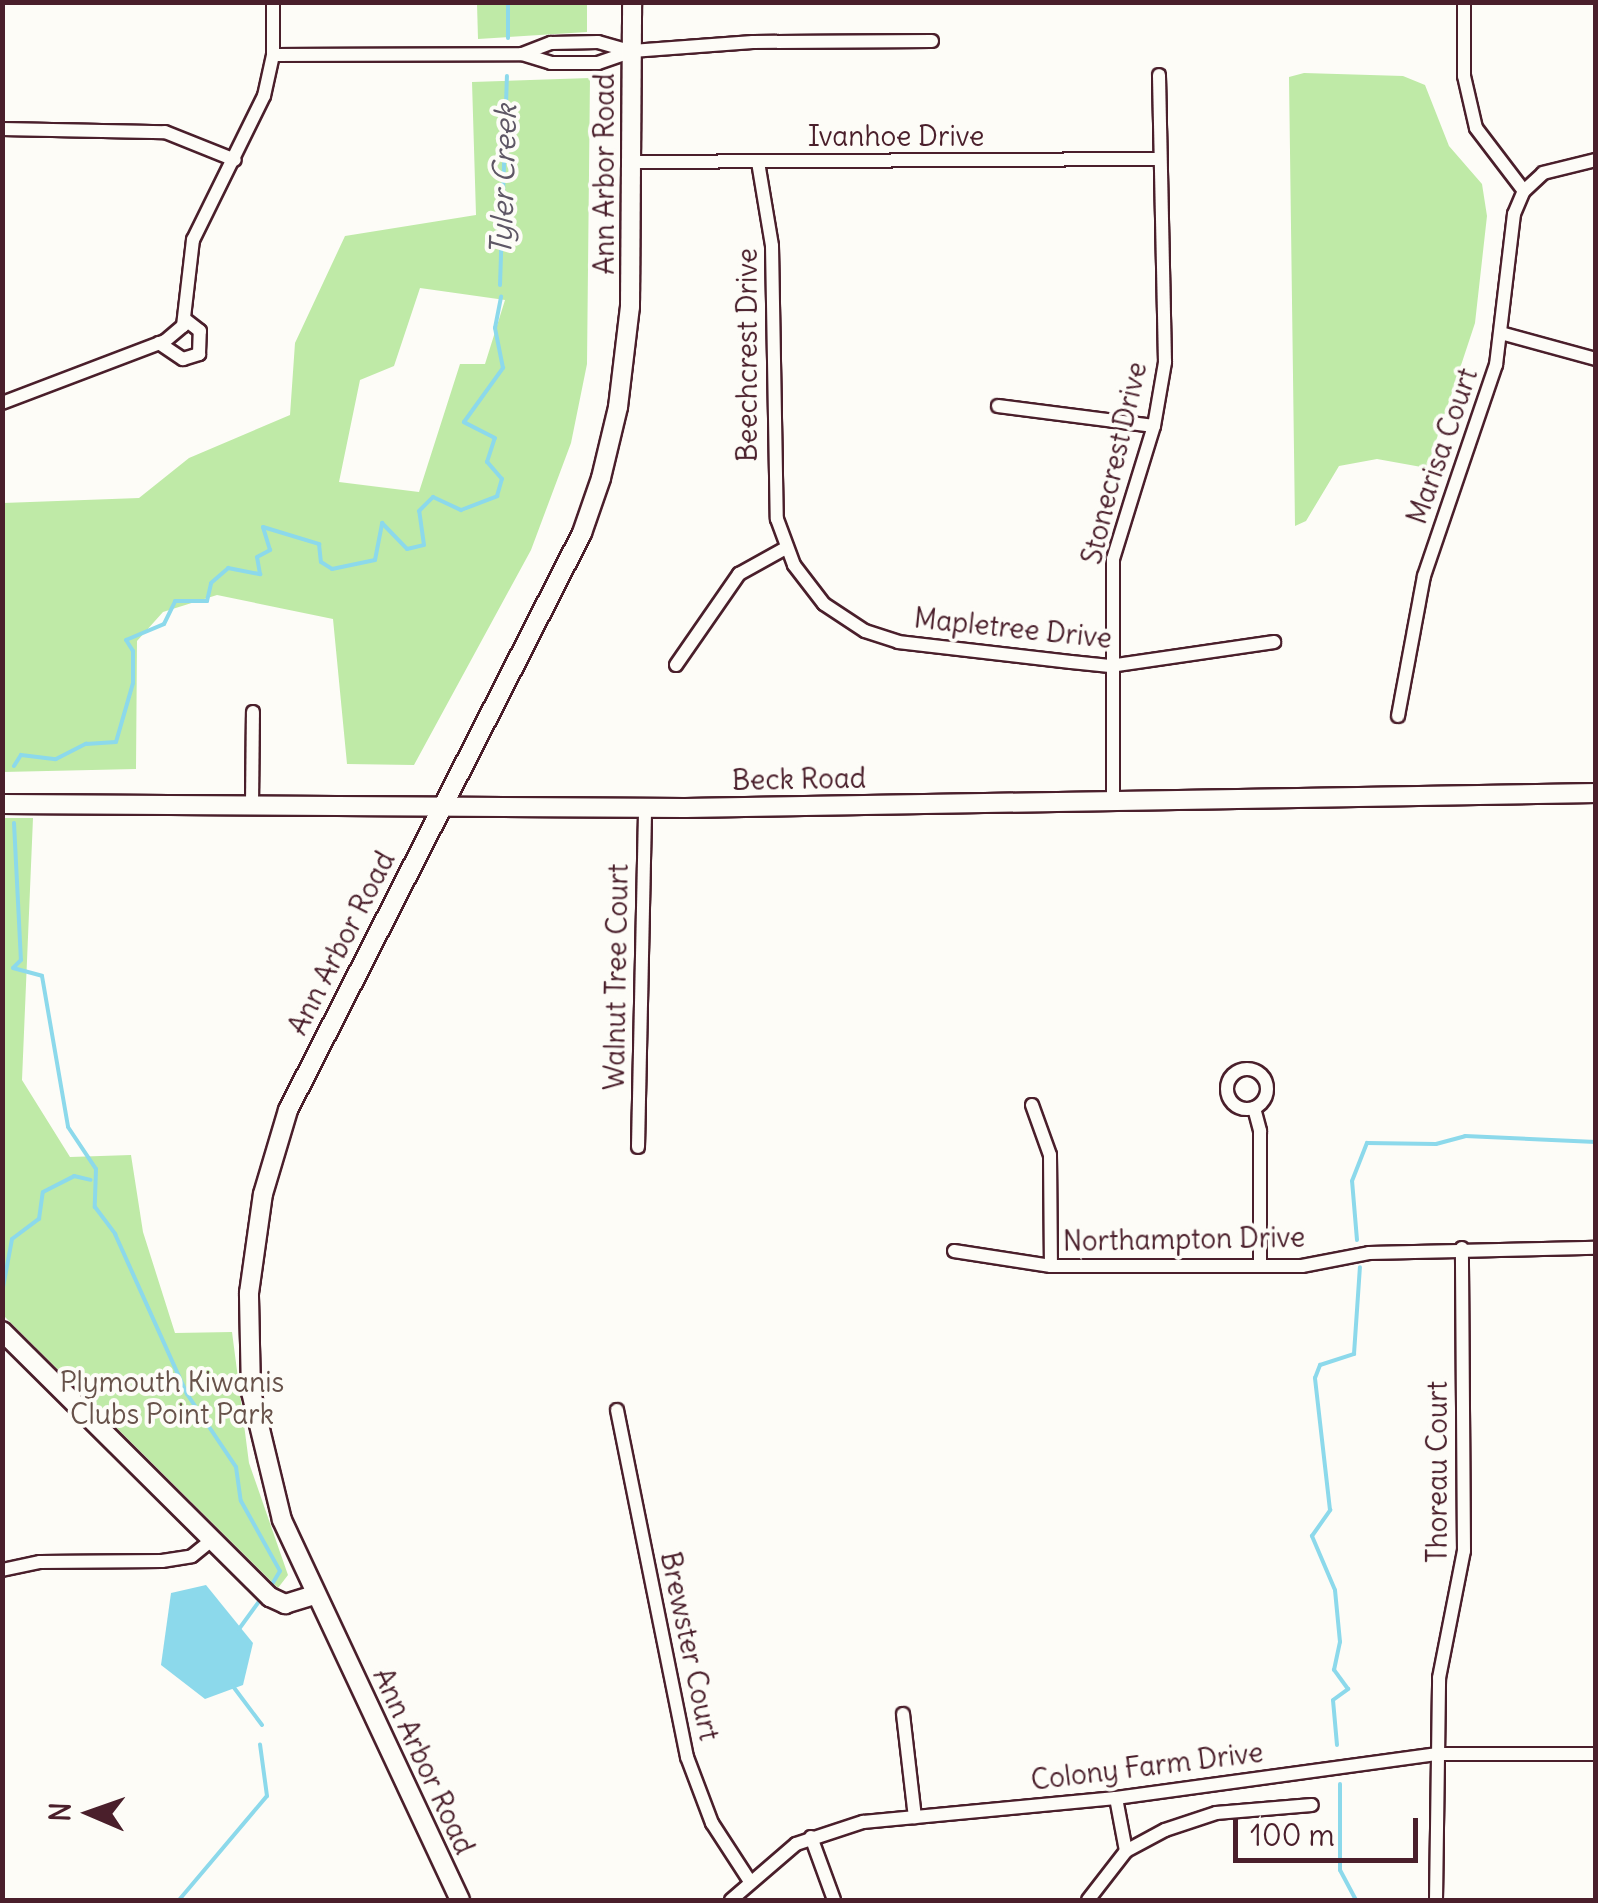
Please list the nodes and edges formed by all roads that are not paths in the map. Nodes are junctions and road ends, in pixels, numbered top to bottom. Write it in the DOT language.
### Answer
graph roads {
  1 [pos="273,2"];
  2 [pos="632,2"];
  3 [pos="1464,2"];
  4 [pos="932,41"];
  5 [pos="632,51"];
  6 [pos="522,54"];
  7 [pos="273,55"];
  8 [pos="1159,75"];
  9 [pos="2,129"];
  10 [pos="235,160"];
  11 [pos="1159,160"];
  12 [pos="1596,160"];
  13 [pos="632,162"];
  14 [pos="758,162"];
  15 [pos="1524,190"];
  16 [pos="186,320"];
  17 [pos="1502,333"];
  18 [pos="158,344"];
  19 [pos="1596,359"];
  20 [pos="2,403"];
  21 [pos="998,406"];
  22 [pos="1154,426"];
  23 [pos="786,548"];
  24 [pos="1274,642"];
  25 [pos="676,666"];
  26 [pos="1110,666"];
  27 [pos="254,712"];
  28 [pos="1398,716"];
  29 [pos="1596,793"];
  30 [pos="1113,802"];
  31 [pos="444,803"];
  32 [pos="2,804"];
  33 [pos="252,804"];
  34 [pos="644,808"];
  35 [pos="1032,1105"];
  36 [pos="1254,1108"];
  37 [pos="638,1147"];
  38 [pos="1462,1248"];
  39 [pos="1596,1248"];
  40 [pos="954,1251"];
  41 [pos="1051,1266"];
  42 [pos="1260,1266"];
  43 [pos="2,1331"];
  44 [pos="617,1410"];
  45 [pos="212,1540"];
  46 [pos="2,1570"];
  47 [pos="316,1595"];
  48 [pos="903,1714"];
  49 [pos="1436,1754"];
  50 [pos="1596,1754"];
  51 [pos="1116,1798"];
  52 [pos="1312,1805"];
  53 [pos="915,1817"];
  54 [pos="811,1837"];
  55 [pos="1126,1850"];
  56 [pos="748,1880"];
  57 [pos="460,1900"];
  58 [pos="731,1900"];
  59 [pos="834,1900"];
  60 [pos="1088,1900"];
  61 [pos="1436,1900"];
  1 -- 7 [label="street"];
  2 -- 5 [label="main road, Ann Arbor Road"];
  3 -- 15 [label="street"];
  4 -- 5 [label="street"];
  5 -- 6 [label="street"];
  5 -- 6 [label="street"];
  5 -- 13 [label="main road, Ann Arbor Road"];
  6 -- 7 [label="street"];
  7 -- 10 [label="street"];
  8 -- 11 [label="street, Stonecrest Drive"];
  9 -- 10 [label="street"];
  10 -- 16 [label="street"];
  11 -- 14 [label="street, Ivanhoe Drive"];
  11 -- 22 [label="street, Stonecrest Drive"];
  12 -- 15 [label="street"];
  13 -- 14 [label="street, Ivanhoe Drive"];
  13 -- 31 [label="main road, Ann Arbor Road"];
  14 -- 23 [label="street, Beechcrest Drive"];
  15 -- 17 [label="street, Marisa Court"];
  16 -- 18 [label="street"];
  16 -- 18 [label="street"];
  17 -- 19 [label="street"];
  17 -- 28 [label="street, Marisa Court"];
  18 -- 20 [label="street"];
  21 -- 22 [label="street"];
  22 -- 26 [label="street, Stonecrest Drive"];
  23 -- 25 [label="street"];
  23 -- 26 [label="street, Mapletree Drive"];
  24 -- 26 [label="street, Mapletree Drive"];
  26 -- 30 [label="street, Stonecrest Drive"];
  27 -- 33 [label="street"];
  29 -- 30 [label="main road, Beck Road"];
  30 -- 34 [label="main road, Beck Road"];
  31 -- 33 [label="main road, Beck Road"];
  31 -- 34 [label="main road, Beck Road"];
  31 -- 47 [label="main road, Ann Arbor Road"];
  32 -- 33 [label="main road, Beck Road"];
  34 -- 37 [label="street, Walnut Tree Court"];
  35 -- 41 [label="street"];
  36 -- 42 [label="street"];
  38 -- 39 [label="street, Northampton Drive"];
  38 -- 42 [label="street, Northampton Drive"];
  38 -- 49 [label="street, Thoreau Court"];
  40 -- 41 [label="street, Northampton Drive"];
  41 -- 42 [label="street, Northampton Drive"];
  43 -- 45 [label="main road"];
  44 -- 56 [label="street, Brewster Court"];
  45 -- 46 [label="street"];
  45 -- 47 [label="main road"];
  47 -- 57 [label="main road, Ann Arbor Road"];
  48 -- 53 [label="street"];
  49 -- 50 [label="street, Colony Farm Drive"];
  49 -- 51 [label="street, Colony Farm Drive"];
  49 -- 61 [label="street, Thoreau Court"];
  51 -- 53 [label="street, Colony Farm Drive"];
  51 -- 55 [label="street"];
  52 -- 55 [label="street"];
  53 -- 54 [label="street, Colony Farm Drive"];
  54 -- 56 [label="street, Colony Farm Drive"];
  54 -- 59 [label="street"];
  55 -- 60 [label="street"];
  56 -- 58 [label="street, Colony Farm Drive"];
}
